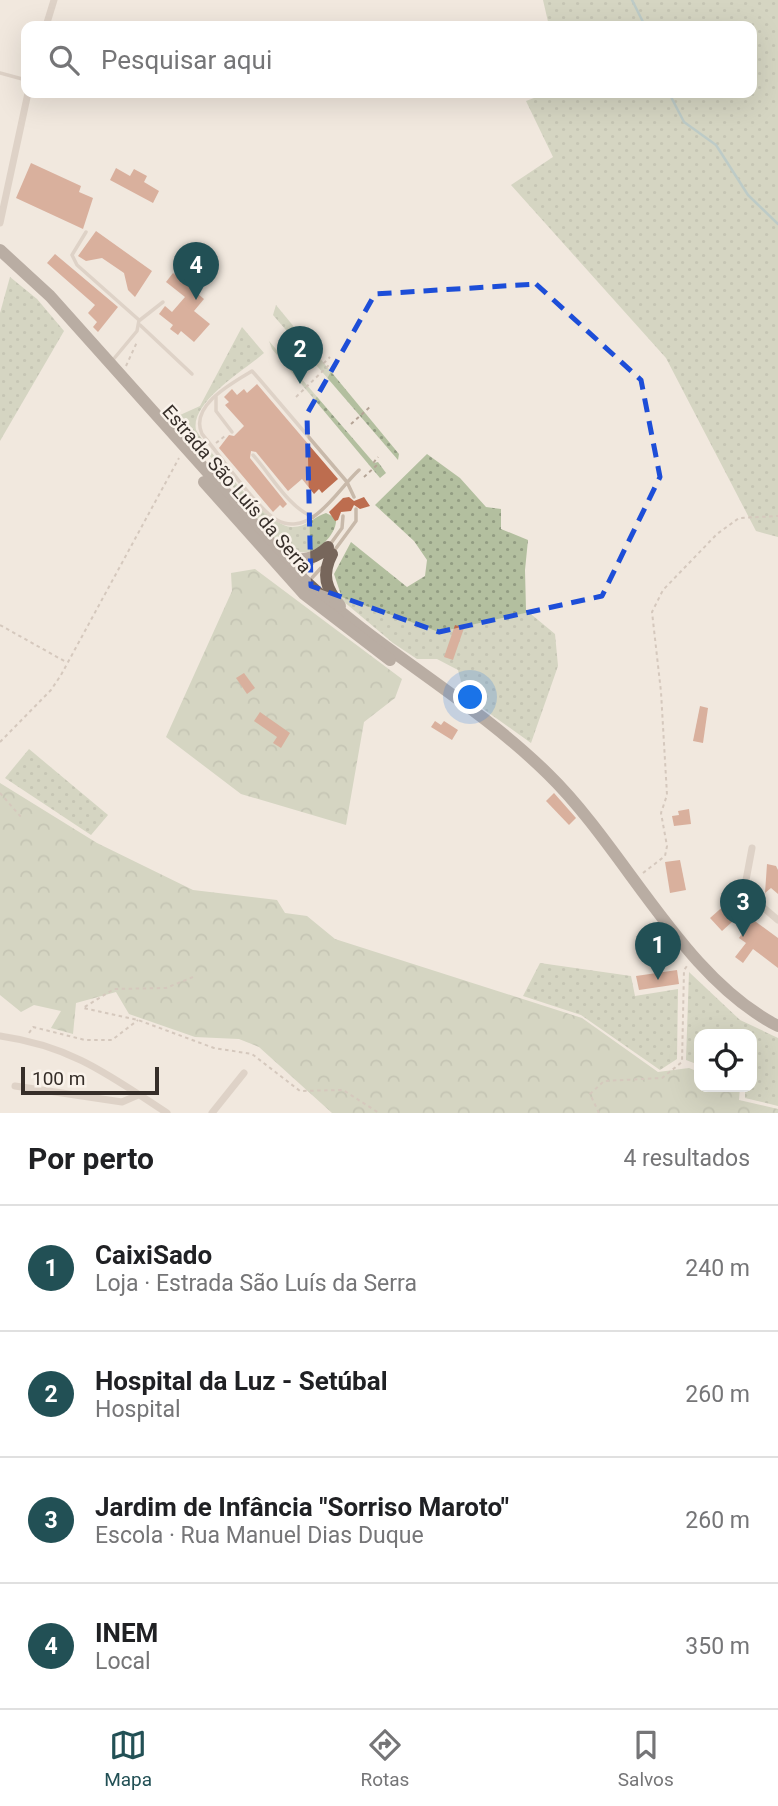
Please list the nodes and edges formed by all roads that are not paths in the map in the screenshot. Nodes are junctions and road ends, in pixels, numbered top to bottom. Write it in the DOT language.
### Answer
graph roads {
  1 [pos="54,0"];
  2 [pos="48,21"];
  3 [pos="0,73"];
  4 [pos="21,79"];
  5 [pos="27,98"];
  6 [pos="0,223"];
  7 [pos="86,232"];
  8 [pos="0,250"];
  9 [pos="50,296"];
  10 [pos="163,302"];
  11 [pos="140,322"];
  12 [pos="110,364"];
  13 [pos="192,374"];
  14 [pos="216,397"];
  15 [pos="232,431"];
  16 [pos="253,455"];
  17 [pos="359,470"];
  18 [pos="347,482"];
  19 [pos="354,497"];
  20 [pos="334,506"];
  21 [pos="325,507"];
  22 [pos="356,509"];
  23 [pos="343,516"];
  24 [pos="313,517"];
  25 [pos="330,550"];
  26 [pos="277,551"];
  27 [pos="299,580"];
  28 [pos="362,629"];
  29 [pos="584,813"];
  30 [pos="752,848"];
  31 [pos="778,920"];
  32 [pos="778,1026"];
  33 [pos="0,1036"];
  34 [pos="244,1073"];
  35 [pos="15,1086"];
  36 [pos="138,1095"];
  37 [pos="167,1113"];
  38 [pos="212,1113"];
  1 -- 2 [label="street"];
  3 -- 4 [label="lane"];
  5 -- 6 [label="street"];
  7 -- 11 [label="lane"];
  8 -- 9 [label="main road, Estrada São Luís da Serra"];
  9 -- 12 [label="main road, Estrada São Luís da Serra"];
  9 -- 27 [label="main road, Estrada São Luís da Serra"];
  10 -- 11 [label="lane"];
  11 -- 12 [label="lane"];
  11 -- 13 [label="lane"];
  12 -- 26 [label="main road, Estrada São Luís da Serra"];
  14 -- 15 [label="lane"];
  14 -- 18 [label="lane"];
  14 -- 24 [label="lane"];
  16 -- 24 [label="lane"];
  17 -- 18 [label="lane"];
  18 -- 19 [label="lane"];
  18 -- 21 [label="lane"];
  20 -- 21 [label="lane"];
  21 -- 24 [label="lane"];
  22 -- 25 [label="lane"];
  23 -- 25 [label="lane"];
  25 -- 26 [label="main road"];
  25 -- 27 [label="lane"];
  25 -- 27 [label="lane"];
  25 -- 28 [label="main road"];
  26 -- 27 [label="main road, Estrada São Luís da Serra"];
  27 -- 28 [label="main road, Estrada São Luís da Serra"];
  27 -- 29 [label="main road, Estrada São Luís da Serra"];
  28 -- 29 [label="main road, Estrada São Luís da Serra"];
  29 -- 32 [label="main road, Estrada São Luís da Serra"];
  30 -- 31 [label="street"];
  33 -- 36 [label="street"];
  34 -- 38 [label="street"];
  35 -- 36 [label="street"];
  36 -- 37 [label="street"];
}
